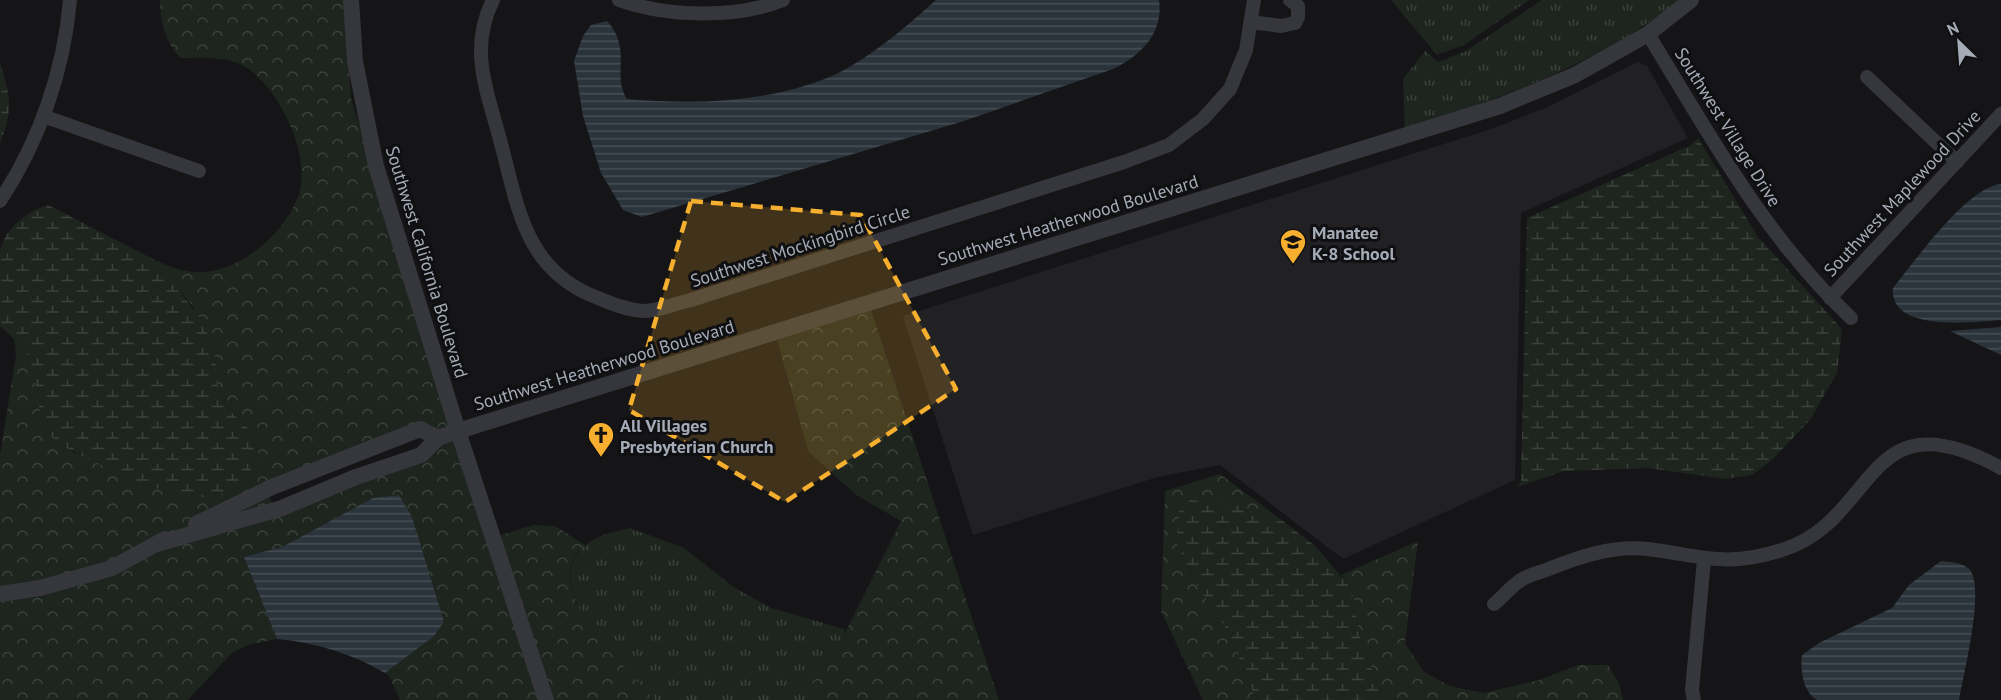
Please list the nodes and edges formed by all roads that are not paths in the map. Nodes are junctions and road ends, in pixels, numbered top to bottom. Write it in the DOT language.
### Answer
graph roads {
  1 [pos="69,0"];
  2 [pos="351,0"];
  3 [pos="493,0"];
  4 [pos="619,0"];
  5 [pos="783,0"];
  6 [pos="1254,0"];
  7 [pos="1290,0"];
  8 [pos="1691,0"];
  9 [pos="1251,22"];
  10 [pos="1648,34"];
  11 [pos="1867,77"];
  12 [pos="2001,114"];
  13 [pos="44,116"];
  14 [pos="1957,162"];
  15 [pos="199,171"];
  16 [pos="0,201"];
  17 [pos="1830,298"];
  18 [pos="1851,318"];
  19 [pos="458,431"];
  20 [pos="438,438"];
  21 [pos="2001,468"];
  22 [pos="292,479"];
  23 [pos="301,500"];
  24 [pos="157,544"];
  25 [pos="1704,560"];
  26 [pos="0,594"];
  27 [pos="1494,604"];
  28 [pos="546,700"];
  29 [pos="1694,700"];
  1 -- 13 [label="street"];
  2 -- 19 [label="street, Southwest California Boulevard"];
  3 -- 9 [label="street, Southwest Mockingbird Circle"];
  4 -- 5 [label="street"];
  6 -- 9 [label="street, Southwest Mockingbird Circle"];
  7 -- 9 [label="street"];
  8 -- 10 [label="street, Southwest Heatherwood Boulevard"];
  10 -- 17 [label="street, Southwest Village Drive"];
  10 -- 19 [label="street, Southwest Heatherwood Boulevard"];
  11 -- 14 [label="street"];
  12 -- 14 [label="street, Southwest Maplewood Drive"];
  13 -- 15 [label="street"];
  13 -- 16 [label="street"];
  14 -- 17 [label="street, Southwest Maplewood Drive"];
  17 -- 18 [label="street, Southwest Village Drive"];
  19 -- 20 [label="street, Southwest Heatherwood Boulevard"];
  19 -- 28 [label="street, Southwest California Boulevard"];
  20 -- 22 [label="street, Southwest Heatherwood Boulevard"];
  20 -- 23 [label="street, Southwest Heatherwood Boulevard"];
  21 -- 25 [label="street"];
  22 -- 23 [label="street"];
  22 -- 24 [label="street, Southwest Heatherwood Boulevard"];
  23 -- 24 [label="street, Southwest Heatherwood Boulevard"];
  24 -- 26 [label="street, Southwest Heatherwood Boulevard"];
  25 -- 27 [label="street"];
  25 -- 29 [label="street"];
}
